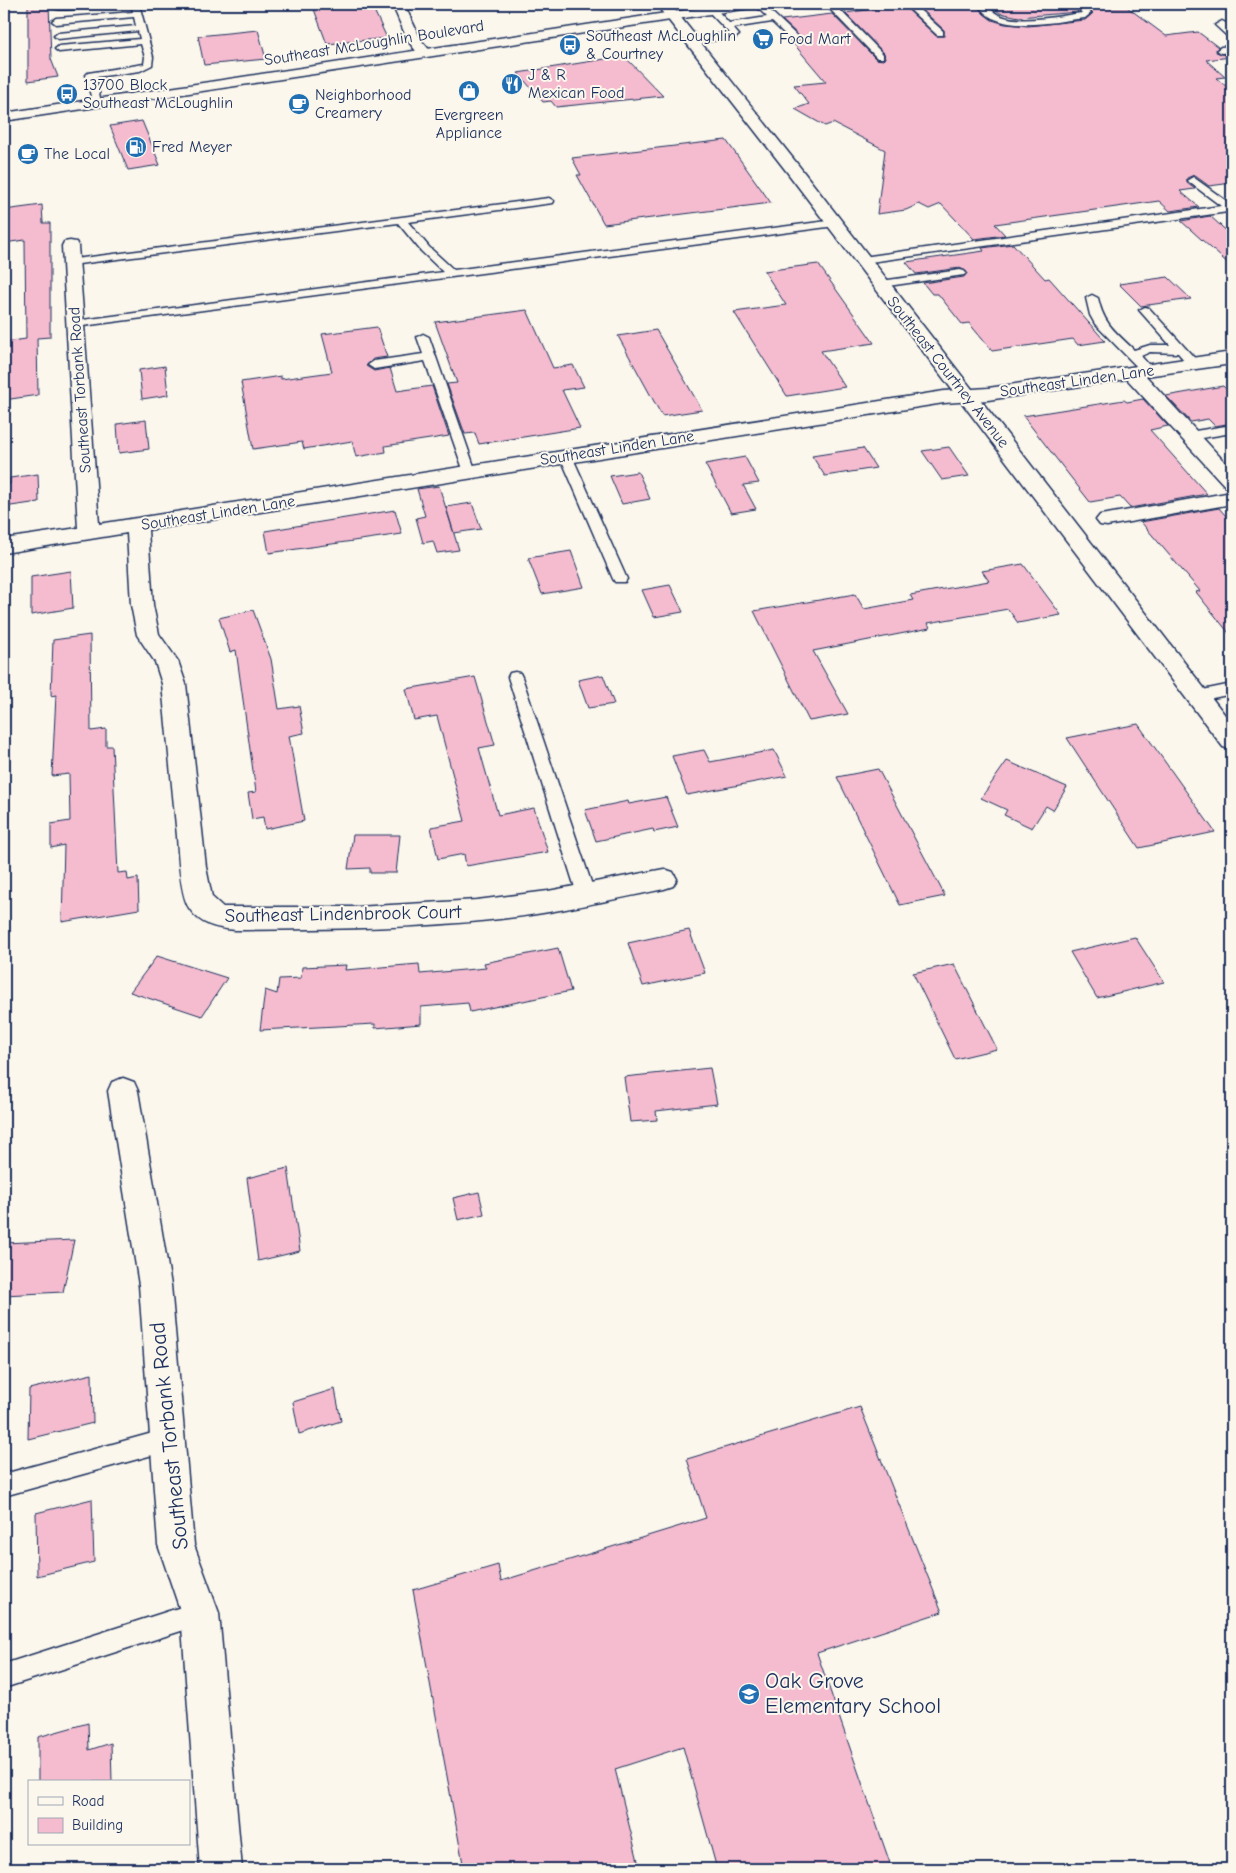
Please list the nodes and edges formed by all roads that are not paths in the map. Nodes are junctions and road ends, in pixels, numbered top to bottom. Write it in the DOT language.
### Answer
graph roads {
  1 [pos="85,4"];
  2 [pos="135,4"];
  3 [pos="398,4"];
  4 [pos="663,4"];
  5 [pos="750,4"];
  6 [pos="758,4"];
  7 [pos="870,4"];
  8 [pos="908,4"];
  9 [pos="981,4"];
  10 [pos="1078,4"];
  11 [pos="832,6"];
  12 [pos="56,7"];
  13 [pos="712,10"];
  14 [pos="137,14"];
  15 [pos="673,16"];
  16 [pos="774,19"];
  17 [pos="56,21"];
  18 [pos="727,26"];
  19 [pos="141,28"];
  20 [pos="940,34"];
  21 [pos="58,36"];
  22 [pos="795,39"];
  23 [pos="694,40"];
  24 [pos="145,41"];
  25 [pos="1232,48"];
  26 [pos="59,49"];
  27 [pos="1221,50"];
  28 [pos="425,53"];
  29 [pos="880,56"];
  30 [pos="96,103"];
  31 [pos="4,117"];
  32 [pos="1193,180"];
  33 [pos="549,201"];
  34 [pos="1231,209"];
  35 [pos="402,221"];
  36 [pos="835,223"];
  37 [pos="70,254"];
  38 [pos="863,260"];
  39 [pos="960,273"];
  40 [pos="453,275"];
  41 [pos="881,284"];
  42 [pos="1092,298"];
  43 [pos="1145,310"];
  44 [pos="75,324"];
  45 [pos="423,337"];
  46 [pos="430,357"];
  47 [pos="1188,357"];
  48 [pos="1232,358"];
  49 [pos="374,364"];
  50 [pos="1138,367"];
  51 [pos="967,396"];
  52 [pos="1232,429"];
  53 [pos="1189,436"];
  54 [pos="566,456"];
  55 [pos="470,472"];
  56 [pos="1232,482"];
  57 [pos="1232,498"];
  58 [pos="1107,520"];
  59 [pos="137,526"];
  60 [pos="89,534"];
  61 [pos="4,546"];
  62 [pos="620,579"];
  63 [pos="515,677"];
  64 [pos="1232,689"];
  65 [pos="1198,696"];
  66 [pos="1232,741"];
  67 [pos="664,879"];
  68 [pos="586,894"];
  69 [pos="123,1091"];
  70 [pos="167,1440"];
  71 [pos="4,1485"];
  72 [pos="200,1613"];
  73 [pos="4,1676"];
  74 [pos="221,1869"];
  1 -- 12 [label="lane"];
  2 -- 14 [label="lane"];
  3 -- 28 [label="street"];
  4 -- 15 [label="street, Southeast Courtney Avenue"];
  5 -- 13 [label="street, Southeast McLoughlin Boulevard"];
  6 -- 16 [label="lane"];
  7 -- 11 [label="lane"];
  8 -- 20 [label="lane"];
  9 -- 10 [label="lane"];
  11 -- 29 [label="lane"];
  13 -- 15 [label="street, Southeast McLoughlin Boulevard"];
  13 -- 18 [label="lane"];
  14 -- 17 [label="lane"];
  14 -- 19 [label="lane"];
  15 -- 23 [label="street, Southeast Courtney Avenue"];
  15 -- 28 [label="street, Southeast McLoughlin Boulevard"];
  16 -- 18 [label="lane"];
  16 -- 22 [label="lane"];
  18 -- 23 [label="lane"];
  19 -- 21 [label="lane"];
  19 -- 24 [label="lane"];
  23 -- 36 [label="street, Southeast Courtney Avenue"];
  24 -- 26 [label="lane"];
  24 -- 30 [label="lane"];
  25 -- 27 [label="lane"];
  28 -- 30 [label="street, Southeast McLoughlin Boulevard"];
  30 -- 31 [label="street, Southeast McLoughlin Boulevard"];
  32 -- 34 [label="lane"];
  33 -- 35 [label="lane"];
  34 -- 38 [label="lane"];
  35 -- 37 [label="lane"];
  35 -- 40 [label="lane"];
  36 -- 38 [label="street, Southeast Courtney Avenue"];
  36 -- 40 [label="lane"];
  37 -- 44 [label="street, Southeast Torbank Road"];
  38 -- 41 [label="street, Southeast Courtney Avenue"];
  39 -- 41 [label="lane"];
  40 -- 44 [label="lane"];
  41 -- 51 [label="street, Southeast Courtney Avenue"];
  42 -- 50 [label="lane"];
  43 -- 47 [label="lane"];
  44 -- 60 [label="street, Southeast Torbank Road"];
  45 -- 46 [label="lane"];
  46 -- 49 [label="lane"];
  46 -- 55 [label="lane"];
  47 -- 48 [label="street, Southeast Linden Lane"];
  47 -- 50 [label="street, Southeast Linden Lane"];
  50 -- 51 [label="street, Southeast Linden Lane"];
  50 -- 53 [label="street"];
  51 -- 54 [label="street, Southeast Linden Lane"];
  51 -- 65 [label="street, Southeast Courtney Avenue"];
  52 -- 53 [label="lane"];
  53 -- 56 [label="street"];
  54 -- 55 [label="street, Southeast Linden Lane"];
  54 -- 62 [label="lane"];
  55 -- 59 [label="street, Southeast Linden Lane"];
  57 -- 58 [label="street"];
  59 -- 60 [label="street, Southeast Linden Lane"];
  59 -- 68 [label="street, Southeast Lindenbrook Court"];
  60 -- 61 [label="street, Southeast Linden Lane"];
  63 -- 68 [label="lane"];
  64 -- 65 [label="lane"];
  65 -- 66 [label="street, Southeast Courtney Avenue"];
  67 -- 68 [label="street, Southeast Lindenbrook Court"];
  69 -- 70 [label="street, Southeast Torbank Road"];
  70 -- 71 [label="lane"];
  70 -- 72 [label="street, Southeast Torbank Road"];
  72 -- 73 [label="lane"];
  72 -- 74 [label="street, Southeast Torbank Road"];
}
